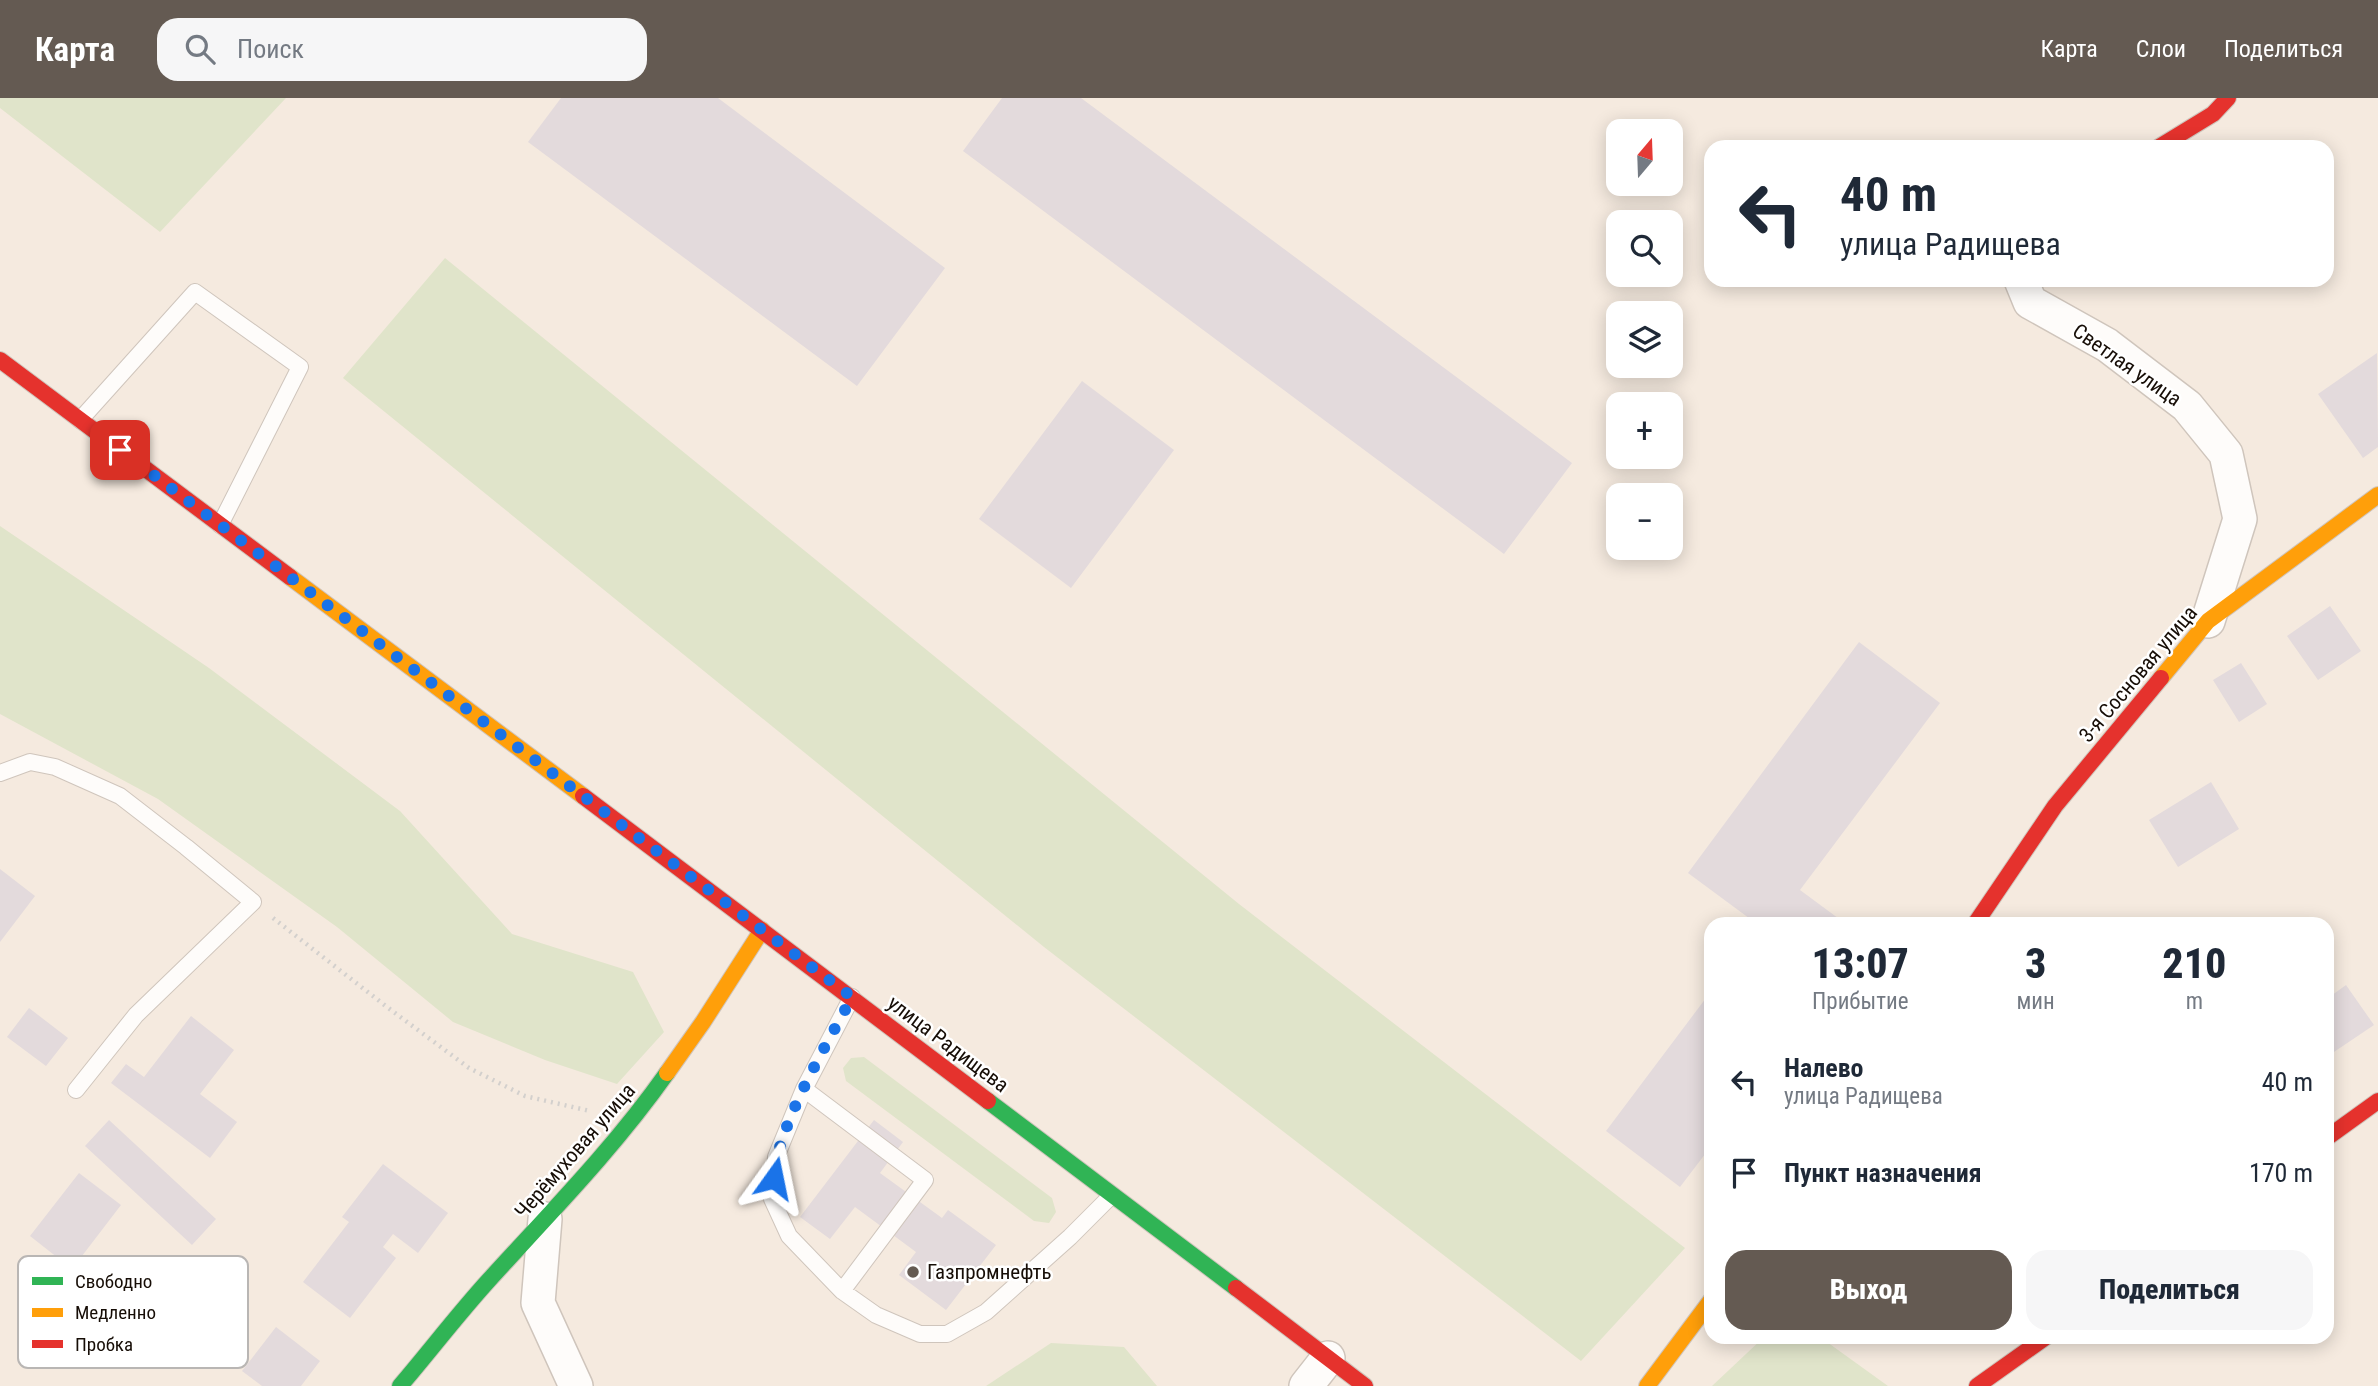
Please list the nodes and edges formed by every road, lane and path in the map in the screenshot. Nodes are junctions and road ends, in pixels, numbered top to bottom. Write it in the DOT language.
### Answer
graph roads {
  1 [pos="2228,98"];
  2 [pos="2170,140"];
  3 [pos="2024,287"];
  4 [pos="0,360"];
  5 [pos="80,420"];
  6 [pos="2378,495"];
  7 [pos="220,525"];
  8 [pos="2208,621"];
  9 [pos="0,773"];
  10 [pos="253,902"];
  11 [pos="1980,917"];
  12 [pos="762,930"];
  13 [pos="852,997"];
  14 [pos="804,1089"];
  15 [pos="76,1090"];
  16 [pos="2378,1101"];
  17 [pos="636,1118"];
  18 [pos="2334,1133"];
  19 [pos="1112,1195"];
  20 [pos="545,1219"];
  21 [pos="842,1291"];
  22 [pos="1704,1310"];
  23 [pos="2036,1344"];
  24 [pos="1328,1358"];
  25 [pos="401,1386"];
  26 [pos="576,1386"];
  27 [pos="1306,1386"];
  28 [pos="1365,1386"];
  29 [pos="1647,1386"];
  30 [pos="1977,1386"];
  1 -- 2 [label="main road"];
  3 -- 8 [label="street, Светлая улица"];
  4 -- 5 [label="main road, улица Радищева"];
  5 -- 7 [label="main road, улица Радищева"];
  5 -- 7 [label="lane"];
  6 -- 8 [label="main road, 3-я Сосновая улица"];
  7 -- 12 [label="main road, улица Радищева"];
  8 -- 11 [label="main road, 3-я Сосновая улица"];
  9 -- 10 [label="lane"];
  10 -- 15 [label="lane"];
  10 -- 17 [label="path"];
  12 -- 13 [label="main road, улица Радищева"];
  12 -- 17 [label="main road, Черёмуховая улица"];
  13 -- 14 [label="lane"];
  13 -- 19 [label="main road, улица Радищева"];
  14 -- 21 [label="lane"];
  14 -- 21 [label="lane"];
  16 -- 18 [label="main road"];
  17 -- 20 [label="main road, Черёмуховая улица"];
  19 -- 21 [label="lane"];
  19 -- 24 [label="main road, улица Радищева"];
  20 -- 25 [label="main road, Черёмуховая улица"];
  20 -- 26 [label="street"];
  22 -- 29 [label="main road"];
  23 -- 30 [label="main road"];
  24 -- 27 [label="street"];
  24 -- 28 [label="main road, улица Радищева"];
}
